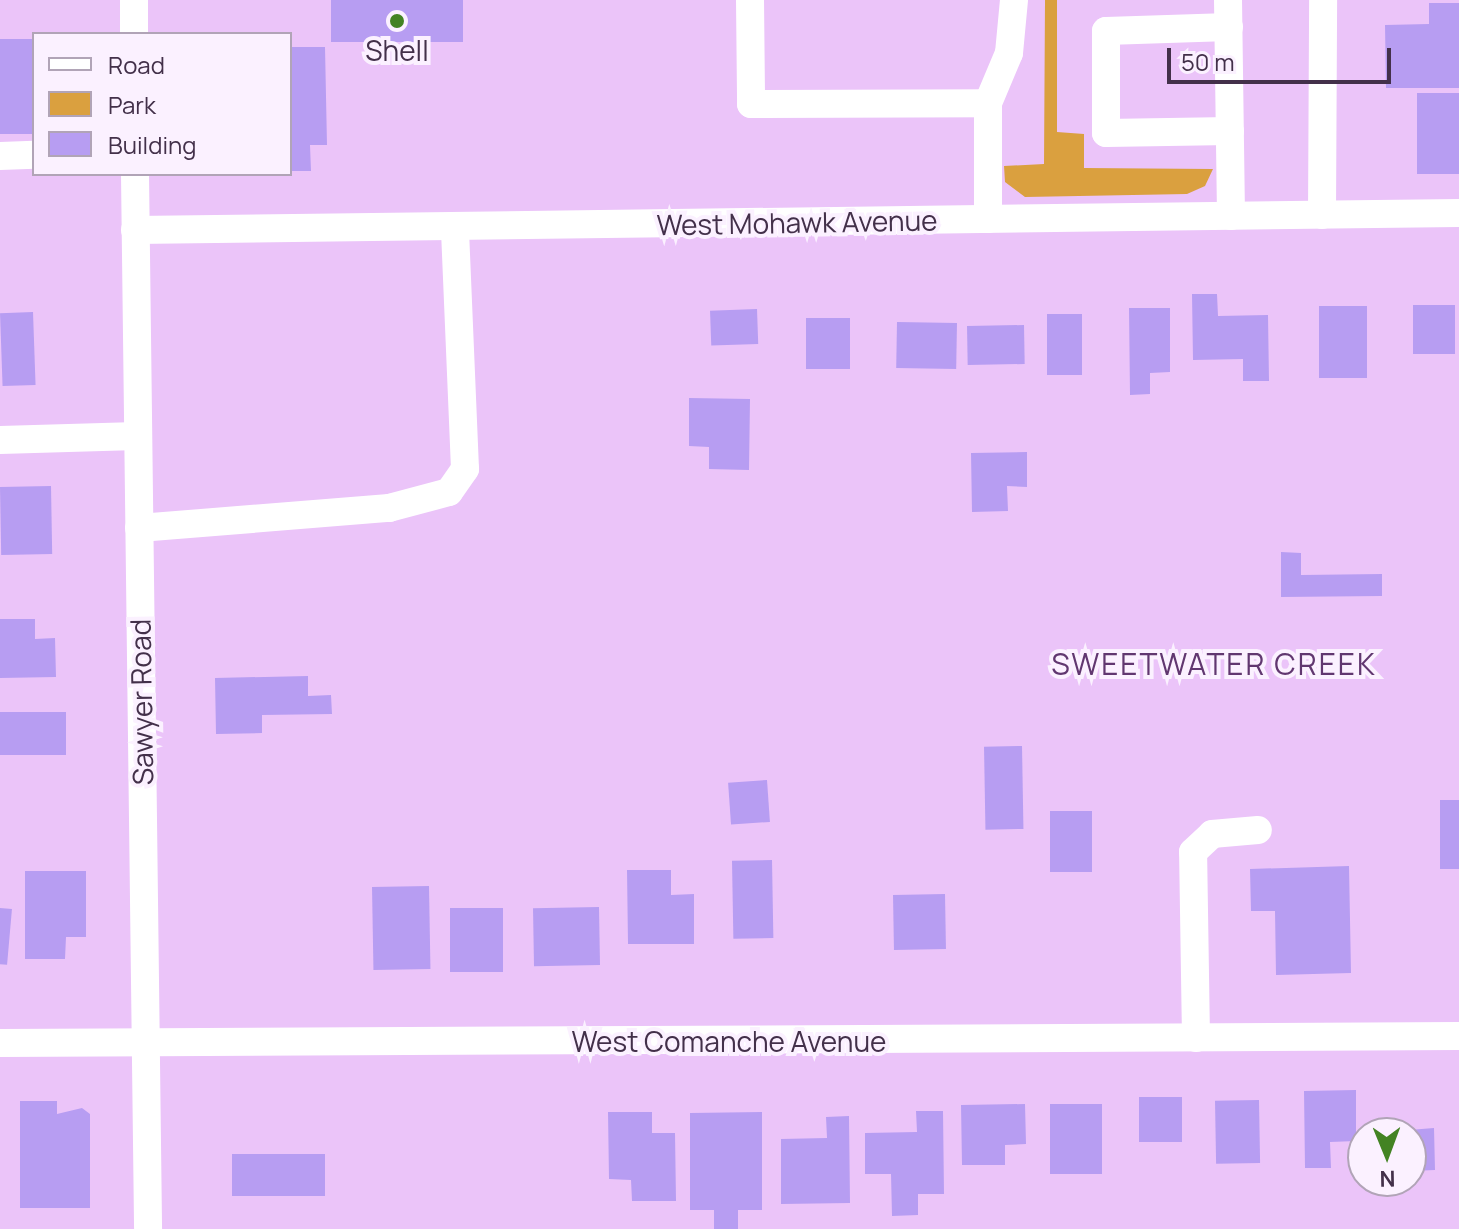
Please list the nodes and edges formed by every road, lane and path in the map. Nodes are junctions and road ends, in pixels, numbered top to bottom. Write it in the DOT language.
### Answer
graph roads {
  1 [pos="134,0"];
  2 [pos="750,0"];
  3 [pos="1014,0"];
  4 [pos="1323,0"];
  5 [pos="1228,14"];
  6 [pos="134,32"];
  7 [pos="988,103"];
  8 [pos="1230,131"];
  9 [pos="32,155"];
  10 [pos="0,156"];
  11 [pos="135,176"];
  12 [pos="1459,213"];
  13 [pos="1322,215"];
  14 [pos="1231,216"];
  15 [pos="988,219"];
  16 [pos="455,226"];
  17 [pos="135,230"];
  18 [pos="137,436"];
  19 [pos="0,440"];
  20 [pos="139,528"];
  21 [pos="1258,830"];
  22 [pos="1459,1036"];
  23 [pos="1196,1038"];
  24 [pos="0,1043"];
  25 [pos="145,1044"];
  26 [pos="148,1229"];
  1 -- 6 [label="street"];
  2 -- 7 [label="street"];
  3 -- 7 [label="street"];
  4 -- 13 [label="street"];
  5 -- 8 [label="street"];
  5 -- 8 [label="street"];
  7 -- 15 [label="street"];
  8 -- 14 [label="street"];
  9 -- 10 [label="street"];
  11 -- 17 [label="street, Sawyer Road"];
  12 -- 13 [label="street, West Mohawk Avenue"];
  13 -- 14 [label="street, West Mohawk Avenue"];
  14 -- 15 [label="street, West Mohawk Avenue"];
  15 -- 16 [label="street, West Mohawk Avenue"];
  16 -- 17 [label="street, West Mohawk Avenue"];
  16 -- 20 [label="street"];
  17 -- 18 [label="street, Sawyer Road"];
  18 -- 19 [label="street"];
  18 -- 20 [label="street, Sawyer Road"];
  20 -- 25 [label="street, Sawyer Road"];
  21 -- 23 [label="street"];
  22 -- 23 [label="street, West Comanche Avenue"];
  23 -- 25 [label="street, West Comanche Avenue"];
  24 -- 25 [label="street, West Comanche Avenue"];
  25 -- 26 [label="street, Sawyer Road"];
}
